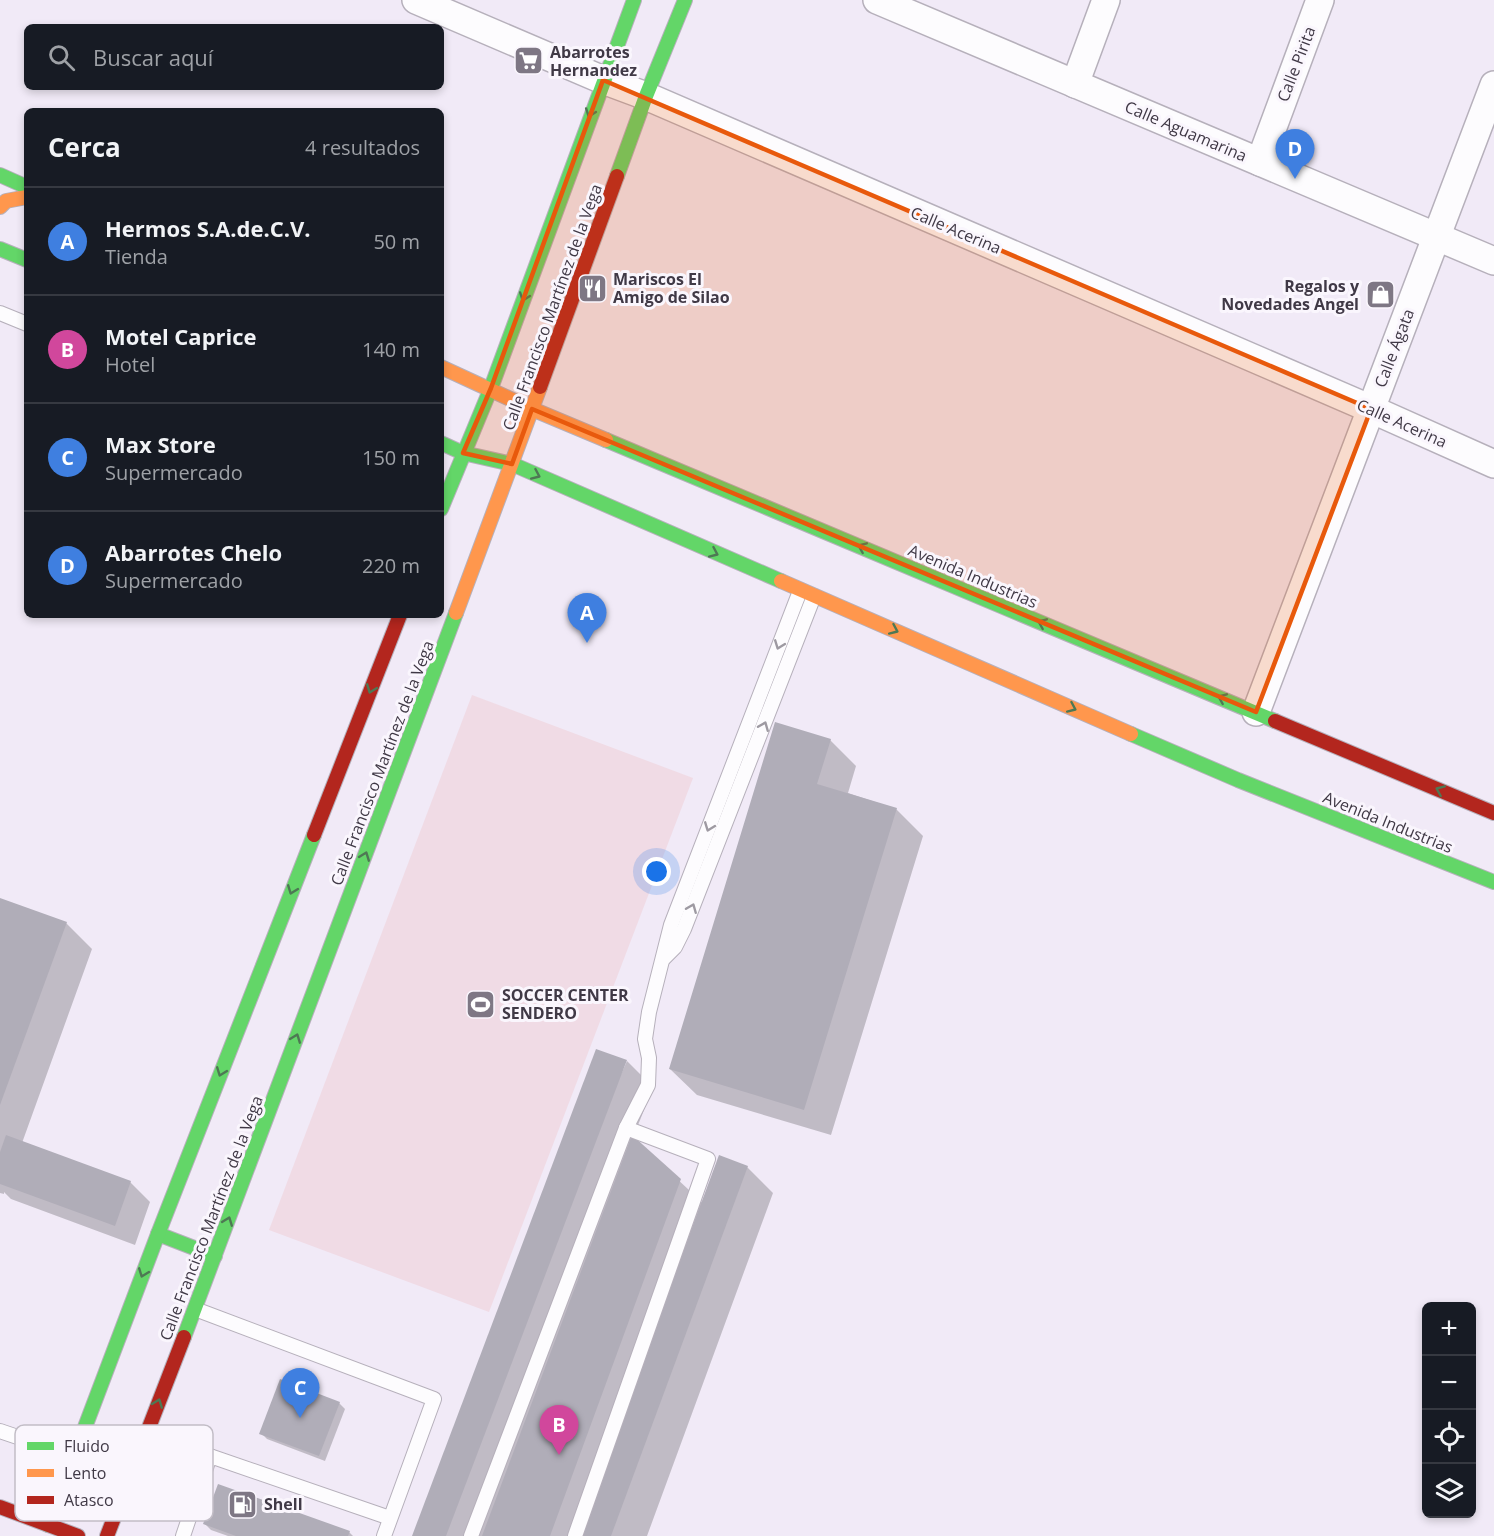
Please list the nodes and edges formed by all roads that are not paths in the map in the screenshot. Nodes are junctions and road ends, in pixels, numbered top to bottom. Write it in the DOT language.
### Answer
graph roads {
  1 [pos="417,0"];
  2 [pos="634,0"];
  3 [pos="685,0"];
  4 [pos="877,0"];
  5 [pos="1106,0"];
  6 [pos="1320,0"];
  7 [pos="919,8"];
  8 [pos="603,80"];
  9 [pos="1075,84"];
  10 [pos="1494,85"];
  11 [pos="646,96"];
  12 [pos="1260,162"];
  13 [pos="0,175"];
  14 [pos="24,186"];
  15 [pos="24,198"];
  16 [pos="0,207"];
  17 [pos="1436,237"];
  18 [pos="0,249"];
  19 [pos="24,259"];
  20 [pos="1494,261"];
  21 [pos="0,313"];
  22 [pos="24,323"];
  23 [pos="444,368"];
  24 [pos="491,388"];
  25 [pos="532,409"];
  26 [pos="1371,409"];
  27 [pos="444,444"];
  28 [pos="463,453"];
  29 [pos="512,464"];
  30 [pos="1494,464"];
  31 [pos="444,501"];
  32 [pos="800,591"];
  33 [pos="814,596"];
  34 [pos="399,618"];
  35 [pos="1256,712"];
  36 [pos="1494,813"];
  37 [pos="1494,882"];
  38 [pos="664,958"];
  39 [pos="626,1128"];
  40 [pos="158,1234"];
  41 [pos="215,1256"];
  42 [pos="195,1309"];
  43 [pos="85,1425"];
  44 [pos="149,1425"];
  45 [pos="0,1431"];
  46 [pos="15,1436"];
  47 [pos="213,1457"];
  48 [pos="0,1508"];
  49 [pos="15,1513"];
  50 [pos="390,1518"];
  51 [pos="37,1521"];
  52 [pos="49,1521"];
  53 [pos="113,1521"];
  54 [pos="188,1521"];
  55 [pos="48,1525"];
  56 [pos="78,1536"];
  57 [pos="107,1536"];
  58 [pos="183,1536"];
  59 [pos="384,1536"];
  60 [pos="471,1536"];
  61 [pos="575,1536"];
  1 -- 8 [label="street, Calle Acerina"];
  2 -- 8 [label="main road, Calle Francisco Martínez de la Vega"];
  3 -- 11 [label="main road, Calle Francisco Martínez de la Vega"];
  4 -- 7 [label="street, Calle Aguamarina"];
  5 -- 9 [label="street"];
  6 -- 12 [label="street, Calle Pirita"];
  7 -- 9 [label="street, Calle Aguamarina"];
  8 -- 11 [label="street, Calle Acerina"];
  8 -- 24 [label="main road, Calle Francisco Martínez de la Vega, one-way"];
  9 -- 12 [label="street, Calle Aguamarina"];
  10 -- 17 [label="street, Calle Ágata"];
  11 -- 25 [label="main road, Calle Francisco Martínez de la Vega"];
  11 -- 26 [label="street, Calle Acerina"];
  12 -- 17 [label="street, Calle Aguamarina"];
  13 -- 14 [label="main road"];
  15 -- 16 [label="main road"];
  17 -- 20 [label="street, Calle Aguamarina"];
  17 -- 26 [label="street, Calle Ágata"];
  18 -- 19 [label="main road"];
  21 -- 22 [label="lane"];
  23 -- 24 [label="main road, Avenida Industrias"];
  24 -- 25 [label="main road, Avenida Industrias"];
  24 -- 28 [label="main road, Calle Francisco Martínez de la Vega"];
  25 -- 29 [label="main road, Calle Francisco Martínez de la Vega"];
  35 -- 25 [label="main road, Avenida Industrias, one-way"];
  26 -- 30 [label="street, Calle Acerina"];
  26 -- 35 [label="street, Calle Ágata"];
  27 -- 28 [label="main road, Avenida Industrias"];
  28 -- 29 [label="main road, Avenida Industrias"];
  28 -- 31 [label="main road, Calle Francisco Martínez de la Vega"];
  29 -- 32 [label="main road, Avenida Industrias, one-way"];
  41 -- 29 [label="main road, Calle Francisco Martínez de la Vega, one-way"];
  32 -- 33 [label="main road, Avenida Industrias"];
  32 -- 38 [label="lane, one-way"];
  33 -- 37 [label="main road, Avenida Industrias, one-way"];
  38 -- 33 [label="lane, one-way"];
  34 -- 40 [label="main road, one-way"];
  36 -- 35 [label="main road, Avenida Industrias, one-way"];
  38 -- 39 [label="lane"];
  39 -- 60 [label="lane"];
  39 -- 61 [label="lane"];
  40 -- 41 [label="main road"];
  40 -- 43 [label="main road, one-way"];
  41 -- 42 [label="main road, Calle Francisco Martínez de la Vega"];
  44 -- 42 [label="main road, Calle Francisco Martínez de la Vega, one-way"];
  42 -- 50 [label="lane"];
  45 -- 46 [label="lane"];
  47 -- 50 [label="lane"];
  48 -- 49 [label="main road"];
  50 -- 59 [label="lane"];
  51 -- 55 [label="main road"];
  52 -- 55 [label="main road"];
  53 -- 57 [label="main road, Calle Francisco Martínez de la Vega"];
  54 -- 58 [label="lane"];
  55 -- 56 [label="main road"];
}
